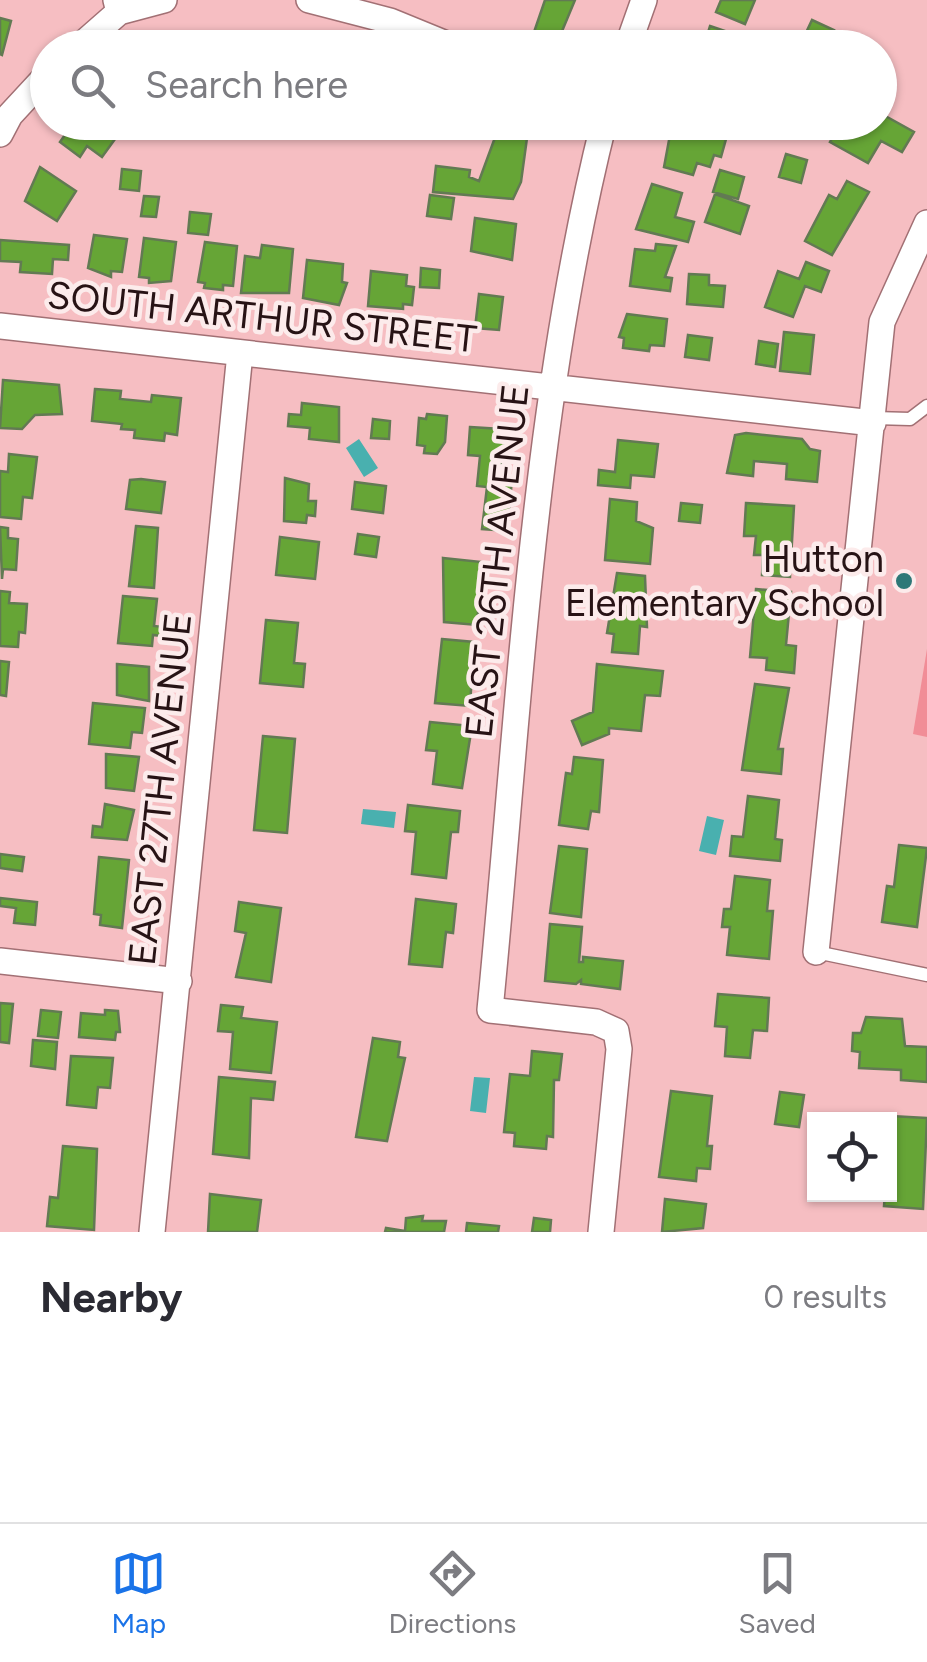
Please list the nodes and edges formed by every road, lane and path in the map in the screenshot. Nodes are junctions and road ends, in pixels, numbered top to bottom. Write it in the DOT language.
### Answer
graph roads {
  1 [pos="164,0"];
  2 [pos="310,0"];
  3 [pos="644,0"];
  4 [pos="118,6"];
  5 [pos="95,30"];
  6 [pos="410,30"];
  7 [pos="633,30"];
  8 [pos="30,93"];
  9 [pos="0,134"];
  10 [pos="599,140"];
  11 [pos="927,223"];
  12 [pos="0,326"];
  13 [pos="240,353"];
  14 [pos="552,388"];
  15 [pos="927,406"];
  16 [pos="874,420"];
  17 [pos="816,952"];
  18 [pos="0,961"];
  19 [pos="927,976"];
  20 [pos="179,982"];
  21 [pos="152,1232"];
  22 [pos="601,1232"];
  1 -- 4 [label="street"];
  2 -- 6 [label="street"];
  3 -- 7 [label="street"];
  4 -- 5 [label="street"];
  8 -- 9 [label="street"];
  10 -- 14 [label="street, EAST 26TH AVENUE"];
  11 -- 16 [label="street"];
  12 -- 13 [label="street, SOUTH ARTHUR STREET"];
  13 -- 14 [label="street, SOUTH ARTHUR STREET"];
  13 -- 20 [label="street, EAST 27TH AVENUE"];
  14 -- 16 [label="street, SOUTH ARTHUR STREET"];
  14 -- 22 [label="street, EAST 26TH AVENUE"];
  15 -- 16 [label="lane"];
  16 -- 17 [label="street"];
  17 -- 19 [label="lane"];
  18 -- 20 [label="street"];
  20 -- 21 [label="street, EAST 27TH AVENUE"];
}
